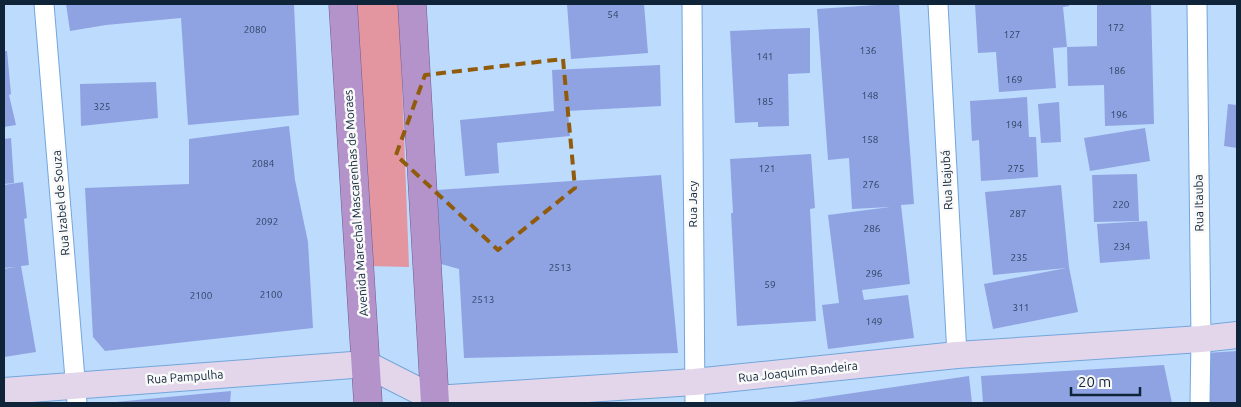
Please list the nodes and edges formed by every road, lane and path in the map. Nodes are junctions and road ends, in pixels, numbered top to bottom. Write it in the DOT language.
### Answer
graph roads {
  1 [pos="44,4"];
  2 [pos="343,4"];
  3 [pos="412,4"];
  4 [pos="692,4"];
  5 [pos="938,4"];
  6 [pos="1197,4"];
  7 [pos="1237,335"];
  8 [pos="1201,339"];
  9 [pos="956,356"];
  10 [pos="366,364"];
  11 [pos="4,390"];
  12 [pos="694,393"];
  13 [pos="76,394"];
  14 [pos="435,401"];
  15 [pos="368,403"];
  16 [pos="1200,403"];
  1 -- 13 [label="street, Rua Izabel de Souza"];
  2 -- 10 [label="highway, Avenida Marechal Mascarenhas de Moraes"];
  3 -- 14 [label="highway"];
  4 -- 12 [label="street, Rua Jacy"];
  5 -- 9 [label="street, Rua Itajubá"];
  6 -- 8 [label="street, Rua Itauba"];
  7 -- 8 [label="main road, Rua Joaquim Bandeira"];
  8 -- 9 [label="main road, Rua Joaquim Bandeira"];
  8 -- 16 [label="street, Rua Itauba"];
  9 -- 12 [label="main road, Rua Joaquim Bandeira"];
  10 -- 13 [label="main road, Rua Pampulha"];
  10 -- 14 [label="main road"];
  10 -- 15 [label="highway, Avenida Marechal Mascarenhas de Moraes"];
  11 -- 13 [label="main road, Rua Pampulha"];
  12 -- 14 [label="main road, Rua Joaquim Bandeira"];
}
